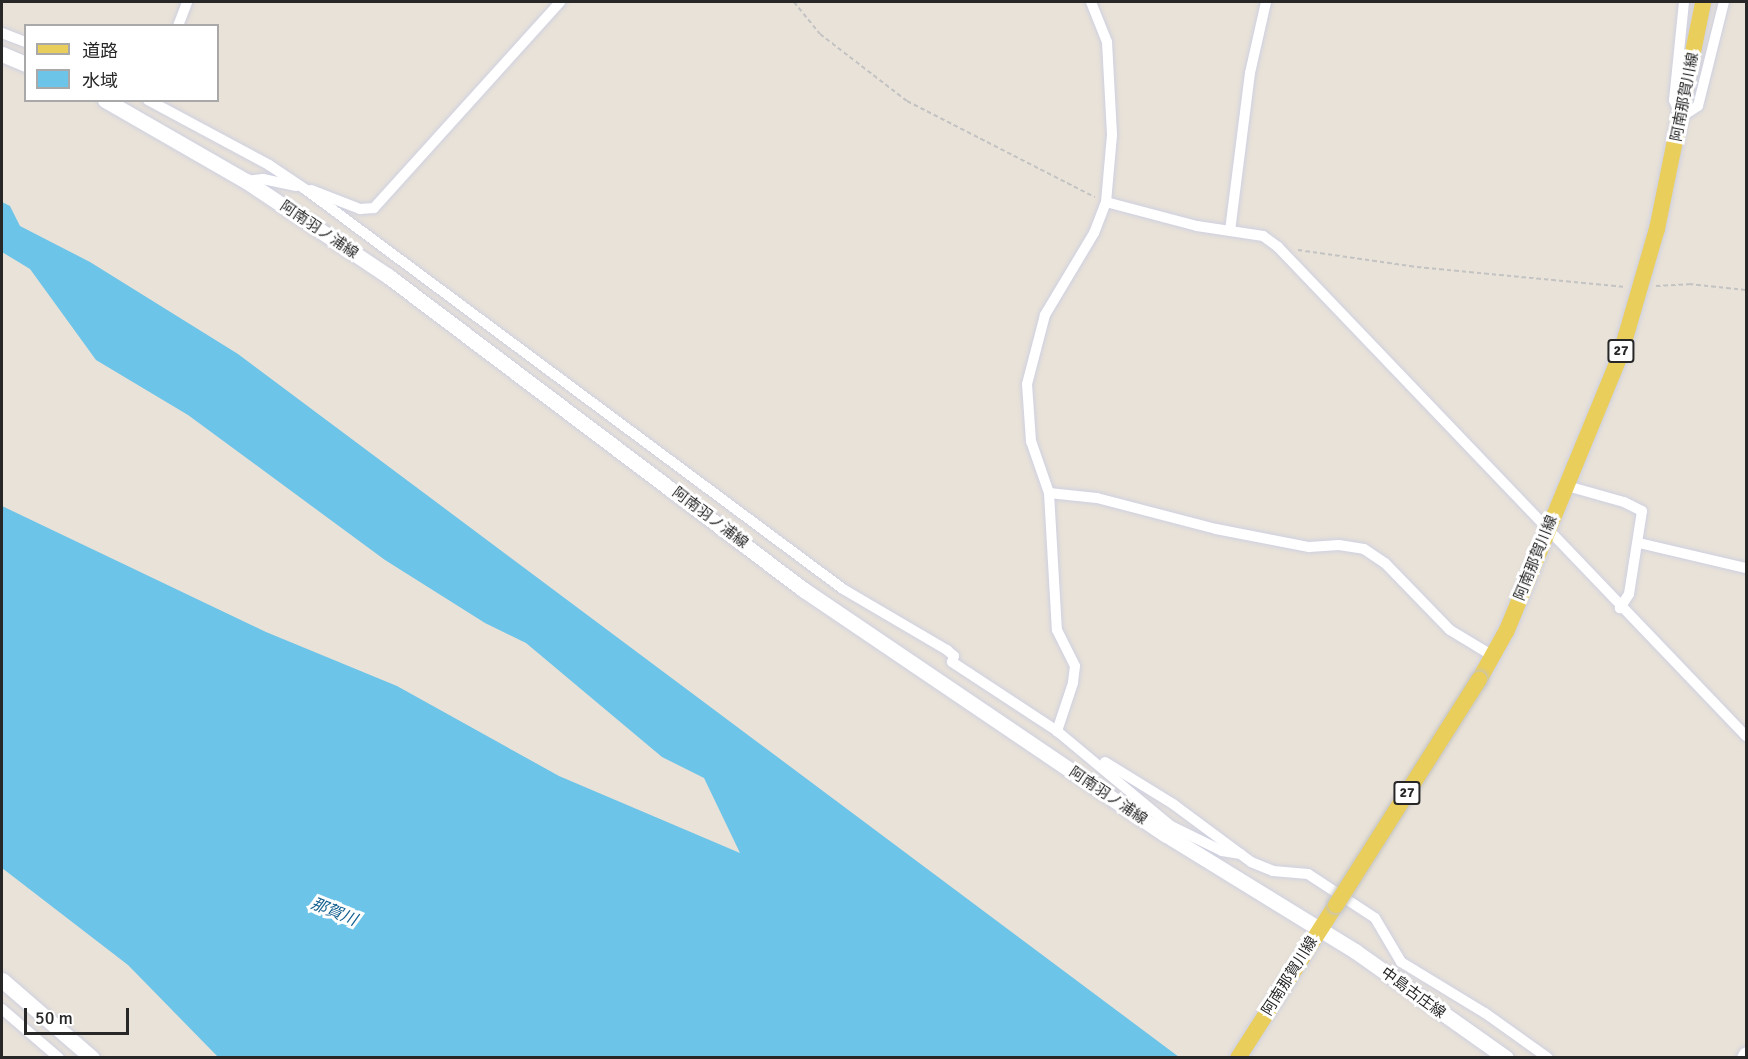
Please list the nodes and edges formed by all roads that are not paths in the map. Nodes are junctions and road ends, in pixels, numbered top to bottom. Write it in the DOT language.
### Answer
graph roads {
  1 [pos="186,2"];
  2 [pos="560,2"];
  3 [pos="1091,2"];
  4 [pos="1266,2"];
  5 [pos="1684,2"];
  6 [pos="1703,2"];
  7 [pos="1724,2"];
  8 [pos="179,24"];
  9 [pos="2,33"];
  10 [pos="24,41"];
  11 [pos="2,54"];
  12 [pos="24,63"];
  13 [pos="108,102"];
  14 [pos="152,102"];
  15 [pos="1681,117"];
  16 [pos="246,182"];
  17 [pos="305,189"];
  18 [pos="1106,202"];
  19 [pos="1230,231"];
  20 [pos="1567,486"];
  21 [pos="1049,493"];
  22 [pos="1547,531"];
  23 [pos="1639,543"];
  24 [pos="1746,568"];
  25 [pos="1620,608"];
  26 [pos="1493,656"];
  27 [pos="1057,731"];
  28 [pos="1746,736"];
  29 [pos="1075,743"];
  30 [pos="1168,830"];
  31 [pos="1242,854"];
  32 [pos="1317,934"];
  33 [pos="2,980"];
  34 [pos="2,1009"];
  35 [pos="1746,1054"];
  36 [pos="59,1058"];
  37 [pos="92,1058"];
  38 [pos="1238,1058"];
  39 [pos="1506,1058"];
  40 [pos="1548,1058"];
  41 [pos="1744,1058"];
  1 -- 8 [label="street"];
  2 -- 17 [label="street"];
  3 -- 18 [label="street"];
  4 -- 19 [label="street"];
  5 -- 15 [label="street"];
  6 -- 15 [label="main road, 阿南那賀川線 / 27"];
  7 -- 15 [label="street"];
  9 -- 10 [label="street"];
  11 -- 12 [label="main road"];
  13 -- 16 [label="main road, 阿南羽ノ浦線"];
  14 -- 17 [label="street"];
  15 -- 20 [label="main road, 阿南那賀川線 / 27"];
  16 -- 17 [label="street"];
  16 -- 30 [label="main road, 阿南羽ノ浦線"];
  17 -- 27 [label="street"];
  18 -- 19 [label="street"];
  18 -- 21 [label="street"];
  19 -- 22 [label="street"];
  20 -- 22 [label="main road, 阿南那賀川線 / 27"];
  20 -- 23 [label="street"];
  21 -- 26 [label="street"];
  21 -- 27 [label="street"];
  22 -- 25 [label="street"];
  22 -- 26 [label="main road, 阿南那賀川線 / 27"];
  23 -- 24 [label="street"];
  23 -- 25 [label="street"];
  25 -- 28 [label="street"];
  26 -- 32 [label="main road, 阿南那賀川線 / 27, bridge"];
  27 -- 29 [label="street"];
  29 -- 30 [label="street"];
  29 -- 31 [label="street"];
  30 -- 31 [label="street"];
  30 -- 32 [label="main road, 阿南羽ノ浦線"];
  31 -- 40 [label="street"];
  32 -- 38 [label="main road, 阿南那賀川線 / 27"];
  32 -- 39 [label="main road, 中島古庄線"];
  33 -- 37 [label="main road"];
  34 -- 36 [label="street"];
  35 -- 41 [label="main road"];
}
